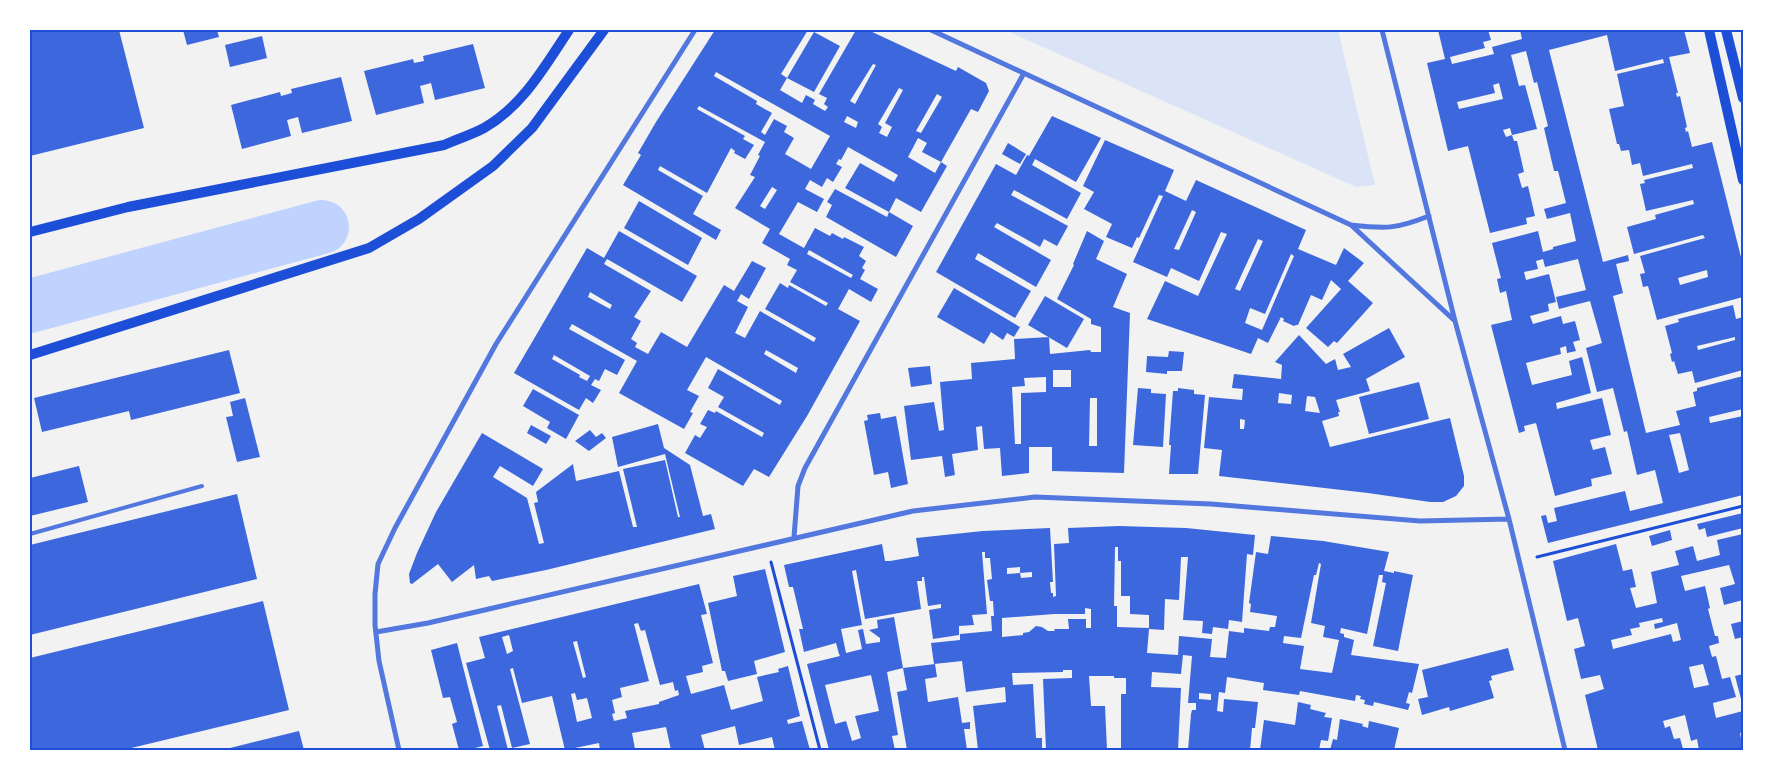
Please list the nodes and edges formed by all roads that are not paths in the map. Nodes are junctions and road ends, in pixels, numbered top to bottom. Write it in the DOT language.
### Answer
graph roads {
  1 [pos="569,30"];
  2 [pos="604,30"];
  3 [pos="695,30"];
  4 [pos="931,30"];
  5 [pos="1382,30"];
  6 [pos="1709,30"];
  7 [pos="1726,30"];
  8 [pos="1024,73"];
  9 [pos="1743,98"];
  10 [pos="1743,180"];
  11 [pos="1429,216"];
  12 [pos="1351,225"];
  13 [pos="30,232"];
  14 [pos="1455,321"];
  15 [pos="30,355"];
  16 [pos="202,486"];
  17 [pos="1509,519"];
  18 [pos="30,534"];
  19 [pos="794,538"];
  20 [pos="376,632"];
  21 [pos="399,750"];
  22 [pos="1566,750"];
  1 -- 13 [label="main road"];
  2 -- 15 [label="main road"];
  3 -- 20 [label="street"];
  4 -- 8 [label="street"];
  5 -- 11 [label="street"];
  6 -- 10 [label="main road"];
  7 -- 9 [label="main road"];
  8 -- 12 [label="street"];
  8 -- 19 [label="street"];
  11 -- 12 [label="street"];
  11 -- 14 [label="street"];
  12 -- 14 [label="street"];
  14 -- 17 [label="street"];
  16 -- 18 [label="lane"];
  17 -- 19 [label="street"];
  17 -- 22 [label="street"];
  19 -- 20 [label="street"];
  20 -- 21 [label="street"];
}
